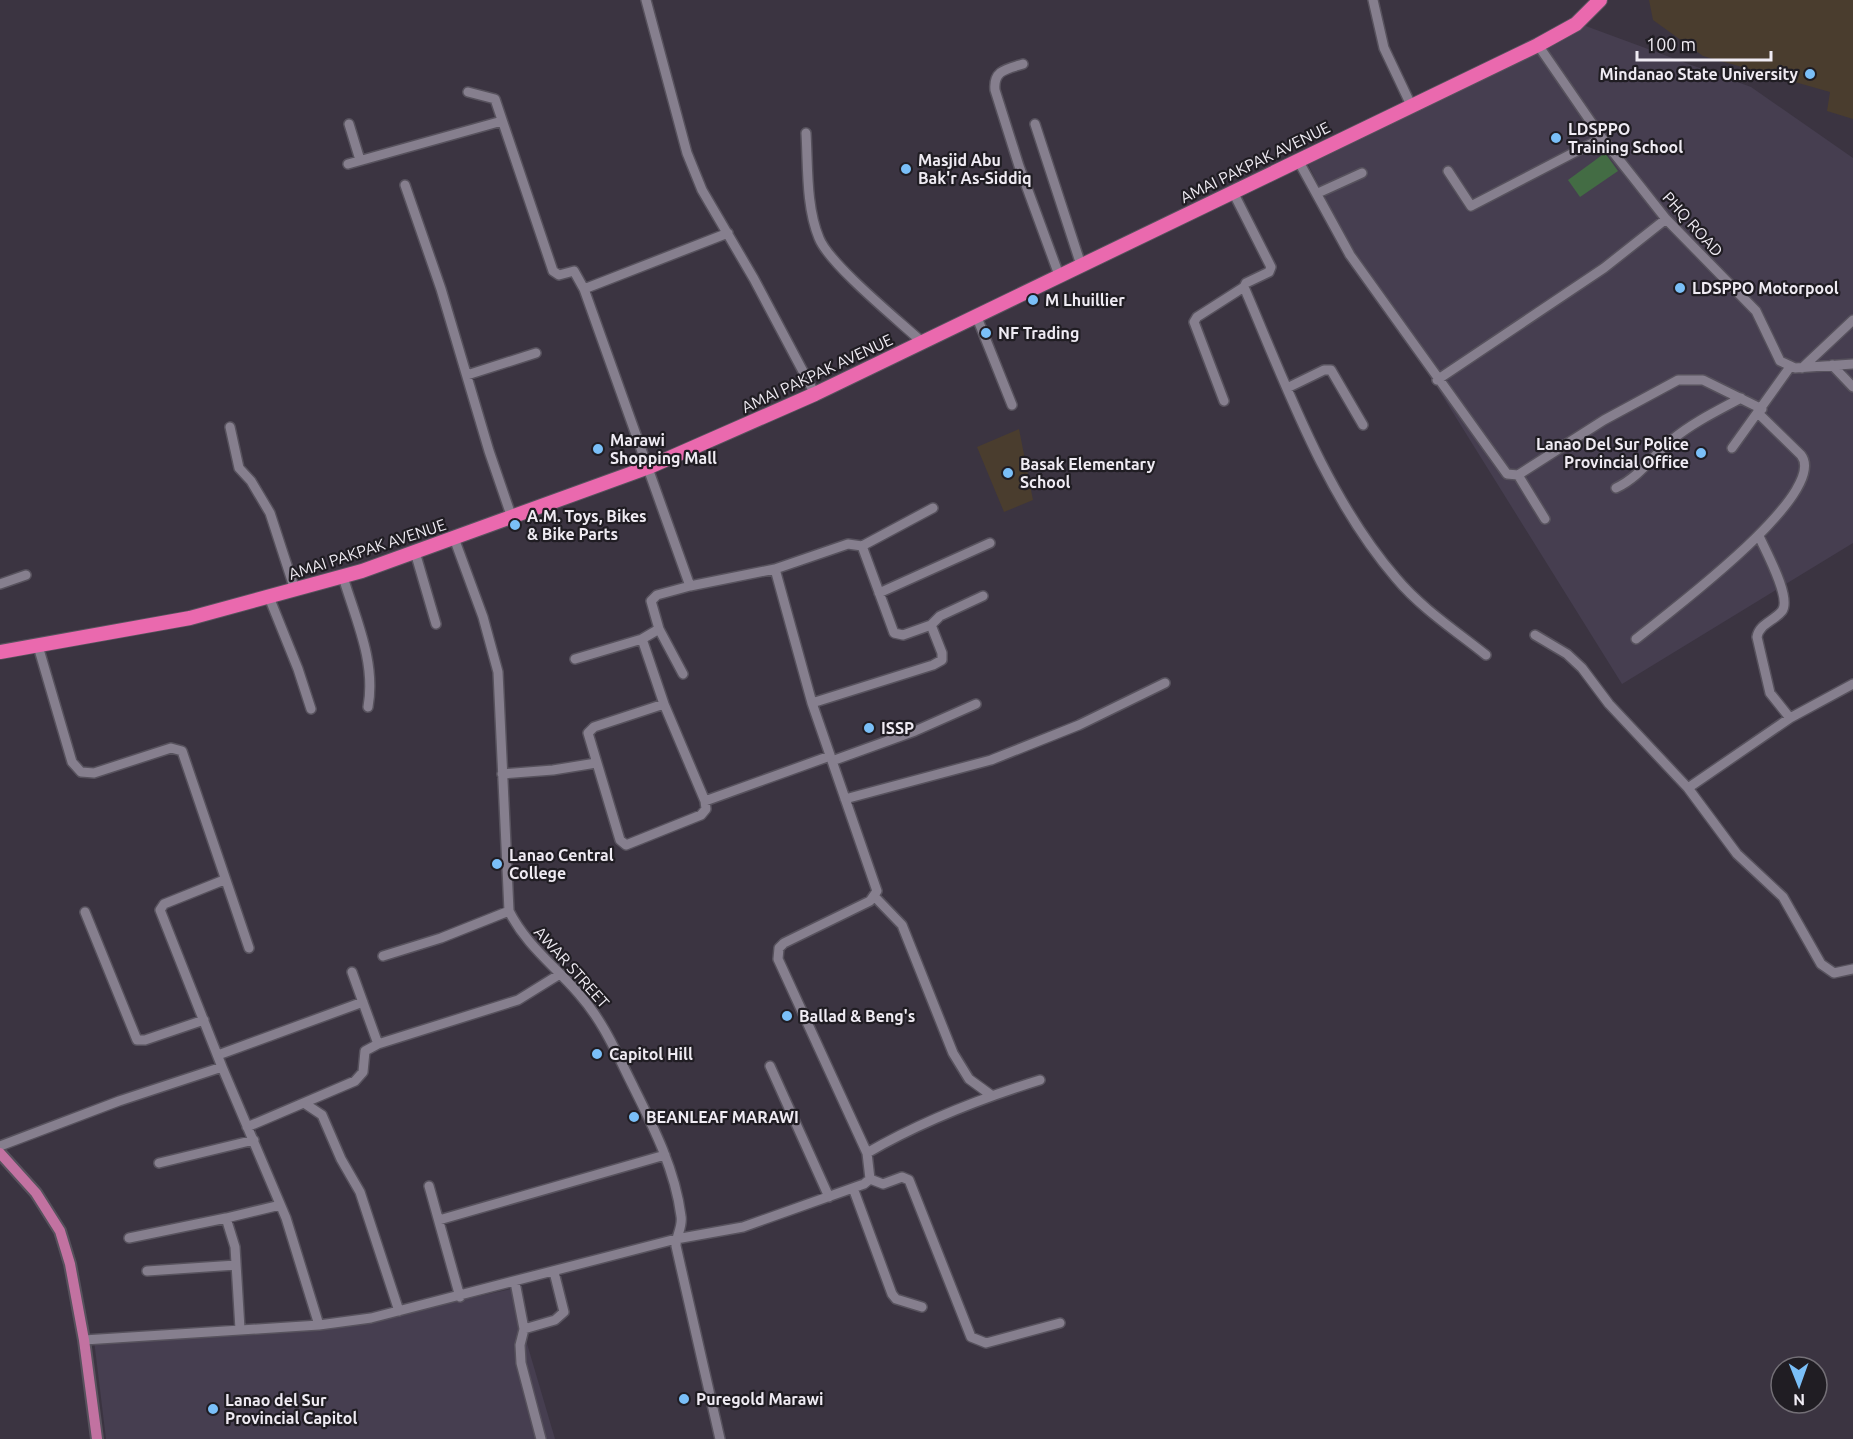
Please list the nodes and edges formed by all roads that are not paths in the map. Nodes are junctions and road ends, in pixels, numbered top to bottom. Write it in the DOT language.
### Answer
graph roads {
  1 [pos="645,0"];
  2 [pos="1373,0"];
  3 [pos="1600,0"];
  4 [pos="1538,45"];
  5 [pos="1023,63"];
  6 [pos="468,92"];
  7 [pos="1411,105"];
  8 [pos="502,121"];
  9 [pos="350,124"];
  10 [pos="1035,124"];
  11 [pos="806,133"];
  12 [pos="1602,138"];
  13 [pos="360,160"];
  14 [pos="1298,160"];
  15 [pos="348,164"];
  16 [pos="1448,171"];
  17 [pos="1362,173"];
  18 [pos="405,185"];
  19 [pos="1233,192"];
  20 [pos="1318,193"];
  21 [pos="1666,219"];
  22 [pos="728,233"];
  23 [pos="1081,265"];
  24 [pos="1059,275"];
  25 [pos="1244,287"];
  26 [pos="584,289"];
  27 [pos="976,315"];
  28 [pos="1853,320"];
  29 [pos="922,342"];
  30 [pos="536,353"];
  31 [pos="1853,364"];
  32 [pos="1832,366"];
  33 [pos="1790,367"];
  34 [pos="1802,368"];
  35 [pos="467,375"];
  36 [pos="1437,380"];
  37 [pos="1853,387"];
  38 [pos="1287,388"];
  39 [pos="814,394"];
  40 [pos="1741,398"];
  41 [pos="1224,401"];
  42 [pos="1012,405"];
  43 [pos="1760,412"];
  44 [pos="1363,425"];
  45 [pos="230,427"];
  46 [pos="1732,448"];
  47 [pos="649,467"];
  48 [pos="1518,475"];
  49 [pos="1616,488"];
  50 [pos="933,508"];
  51 [pos="512,518"];
  52 [pos="1545,519"];
  53 [pos="1759,536"];
  54 [pos="454,538"];
  55 [pos="990,543"];
  56 [pos="862,546"];
  57 [pos="415,552"];
  58 [pos="775,569"];
  59 [pos="26,576"];
  60 [pos="343,577"];
  61 [pos="0,584"];
  62 [pos="690,586"];
  63 [pos="295,590"];
  64 [pos="879,592"];
  65 [pos="984,596"];
  66 [pos="269,597"];
  67 [pos="436,624"];
  68 [pos="931,624"];
  69 [pos="659,629"];
  70 [pos="1535,635"];
  71 [pos="642,639"];
  72 [pos="1636,639"];
  73 [pos="38,646"];
  74 [pos="0,652"];
  75 [pos="1486,655"];
  76 [pos="576,659"];
  77 [pos="682,674"];
  78 [pos="1165,683"];
  79 [pos="1853,684"];
  80 [pos="812,703"];
  81 [pos="664,704"];
  82 [pos="976,704"];
  83 [pos="368,707"];
  84 [pos="311,709"];
  85 [pos="1790,718"];
  86 [pos="831,758"];
  87 [pos="596,763"];
  88 [pos="502,774"];
  89 [pos="1688,788"];
  90 [pos="845,799"];
  91 [pos="705,801"];
  92 [pos="224,880"];
  93 [pos="875,897"];
  94 [pos="509,911"];
  95 [pos="85,912"];
  96 [pos="249,948"];
  97 [pos="383,956"];
  98 [pos="1853,969"];
  99 [pos="352,972"];
  100 [pos="560,974"];
  101 [pos="363,1002"];
  102 [pos="204,1020"];
  103 [pos="378,1044"];
  104 [pos="218,1056"];
  105 [pos="770,1066"];
  106 [pos="222,1067"];
  107 [pos="1040,1080"];
  108 [pos="991,1095"];
  109 [pos="304,1103"];
  110 [pos="247,1127"];
  111 [pos="254,1140"];
  112 [pos="0,1146"];
  113 [pos="0,1153"];
  114 [pos="867,1153"];
  115 [pos="665,1155"];
  116 [pos="159,1163"];
  117 [pos="870,1179"];
  118 [pos="429,1186"];
  119 [pos="853,1188"];
  120 [pos="829,1197"];
  121 [pos="280,1204"];
  122 [pos="226,1218"];
  123 [pos="439,1220"];
  124 [pos="129,1238"];
  125 [pos="676,1239"];
  126 [pos="236,1265"];
  127 [pos="147,1271"];
  128 [pos="554,1272"];
  129 [pos="515,1282"];
  130 [pos="460,1297"];
  131 [pos="922,1307"];
  132 [pos="399,1311"];
  133 [pos="1060,1323"];
  134 [pos="319,1325"];
  135 [pos="240,1329"];
  136 [pos="524,1329"];
  137 [pos="84,1340"];
  138 [pos="97,1439"];
  139 [pos="541,1439"];
  140 [pos="720,1439"];
  1 -- 22 [label="street"];
  2 -- 7 [label="street"];
  3 -- 4 [label="highway, AMAI PAKPAK AVENUE"];
  4 -- 7 [label="highway, AMAI PAKPAK AVENUE"];
  4 -- 12 [label="street, PHQ ROAD"];
  5 -- 24 [label="street"];
  6 -- 8 [label="street"];
  7 -- 14 [label="highway, AMAI PAKPAK AVENUE"];
  8 -- 13 [label="street"];
  8 -- 26 [label="street"];
  9 -- 13 [label="street"];
  10 -- 23 [label="street"];
  11 -- 29 [label="street"];
  12 -- 16 [label="street"];
  12 -- 21 [label="street, PHQ ROAD"];
  13 -- 15 [label="street"];
  14 -- 19 [label="highway, AMAI PAKPAK AVENUE"];
  14 -- 20 [label="street"];
  17 -- 20 [label="street"];
  18 -- 35 [label="street"];
  19 -- 23 [label="highway, AMAI PAKPAK AVENUE"];
  19 -- 25 [label="street"];
  20 -- 36 [label="street"];
  21 -- 33 [label="street, PHQ ROAD"];
  21 -- 36 [label="street"];
  22 -- 26 [label="street"];
  22 -- 39 [label="street"];
  23 -- 24 [label="highway, AMAI PAKPAK AVENUE"];
  24 -- 27 [label="highway, AMAI PAKPAK AVENUE"];
  25 -- 38 [label="street"];
  25 -- 41 [label="street"];
  26 -- 47 [label="street"];
  27 -- 29 [label="highway, AMAI PAKPAK AVENUE"];
  27 -- 42 [label="street"];
  28 -- 34 [label="street"];
  29 -- 39 [label="highway, AMAI PAKPAK AVENUE"];
  30 -- 35 [label="street"];
  31 -- 32 [label="street"];
  32 -- 34 [label="street"];
  32 -- 37 [label="street"];
  33 -- 34 [label="street"];
  33 -- 43 [label="street"];
  35 -- 51 [label="street"];
  36 -- 48 [label="street"];
  38 -- 44 [label="street"];
  38 -- 75 [label="street"];
  39 -- 47 [label="highway, AMAI PAKPAK AVENUE"];
  40 -- 43 [label="street"];
  40 -- 48 [label="street"];
  40 -- 49 [label="street"];
  43 -- 46 [label="street"];
  43 -- 53 [label="street"];
  45 -- 63 [label="street"];
  47 -- 51 [label="highway, AMAI PAKPAK AVENUE"];
  47 -- 62 [label="street"];
  48 -- 52 [label="street"];
  50 -- 56 [label="street"];
  51 -- 54 [label="highway, AMAI PAKPAK AVENUE"];
  53 -- 72 [label="street"];
  53 -- 85 [label="street"];
  54 -- 57 [label="highway, AMAI PAKPAK AVENUE"];
  54 -- 88 [label="street, AWAR STREET"];
  55 -- 64 [label="street"];
  56 -- 58 [label="street"];
  56 -- 64 [label="street"];
  57 -- 60 [label="highway, AMAI PAKPAK AVENUE"];
  57 -- 67 [label="street"];
  58 -- 62 [label="street"];
  58 -- 80 [label="street"];
  59 -- 61 [label="street"];
  60 -- 63 [label="highway, AMAI PAKPAK AVENUE"];
  60 -- 83 [label="street"];
  62 -- 69 [label="street"];
  63 -- 66 [label="highway, AMAI PAKPAK AVENUE"];
  64 -- 68 [label="street"];
  65 -- 68 [label="street"];
  66 -- 73 [label="highway, AMAI PAKPAK AVENUE"];
  66 -- 84 [label="street"];
  68 -- 80 [label="street"];
  69 -- 71 [label="street"];
  69 -- 77 [label="street"];
  70 -- 89 [label="street"];
  71 -- 76 [label="street"];
  71 -- 81 [label="street"];
  73 -- 74 [label="highway, AMAI PAKPAK AVENUE"];
  73 -- 92 [label="street"];
  78 -- 90 [label="street"];
  79 -- 85 [label="street"];
  80 -- 86 [label="street"];
  81 -- 87 [label="street"];
  81 -- 91 [label="street"];
  82 -- 86 [label="street"];
  85 -- 89 [label="street"];
  86 -- 90 [label="street"];
  86 -- 91 [label="street"];
  87 -- 88 [label="street"];
  87 -- 91 [label="street"];
  88 -- 94 [label="street, AWAR STREET"];
  89 -- 98 [label="street"];
  90 -- 93 [label="street"];
  92 -- 96 [label="street"];
  92 -- 102 [label="street"];
  93 -- 108 [label="street"];
  93 -- 114 [label="street"];
  94 -- 97 [label="street"];
  94 -- 100 [label="street, AWAR STREET"];
  95 -- 102 [label="street"];
  99 -- 101 [label="street"];
  100 -- 103 [label="street"];
  100 -- 115 [label="street, AWAR STREET"];
  101 -- 103 [label="street"];
  101 -- 104 [label="street"];
  102 -- 104 [label="street"];
  103 -- 109 [label="street"];
  104 -- 106 [label="street"];
  105 -- 120 [label="street"];
  106 -- 110 [label="street"];
  106 -- 112 [label="street"];
  107 -- 108 [label="street"];
  108 -- 114 [label="street"];
  109 -- 110 [label="street"];
  109 -- 132 [label="street"];
  110 -- 111 [label="street"];
  111 -- 116 [label="street"];
  111 -- 121 [label="street"];
  113 -- 137 [label="main road"];
  114 -- 117 [label="street"];
  115 -- 123 [label="street"];
  115 -- 125 [label="street, AWAR STREET"];
  117 -- 119 [label="street"];
  117 -- 133 [label="street"];
  118 -- 123 [label="street"];
  119 -- 120 [label="street"];
  119 -- 131 [label="street"];
  120 -- 125 [label="street"];
  121 -- 122 [label="street"];
  121 -- 134 [label="street"];
  122 -- 124 [label="street"];
  122 -- 126 [label="street"];
  123 -- 130 [label="street"];
  125 -- 128 [label="street"];
  125 -- 140 [label="street, AWAR STREET"];
  126 -- 127 [label="street"];
  126 -- 135 [label="street"];
  128 -- 129 [label="street"];
  128 -- 136 [label="street"];
  129 -- 130 [label="street"];
  129 -- 136 [label="street"];
  130 -- 132 [label="street"];
  132 -- 134 [label="street"];
  134 -- 135 [label="street"];
  135 -- 137 [label="street"];
  136 -- 139 [label="street"];
  137 -- 138 [label="main road"];
}
